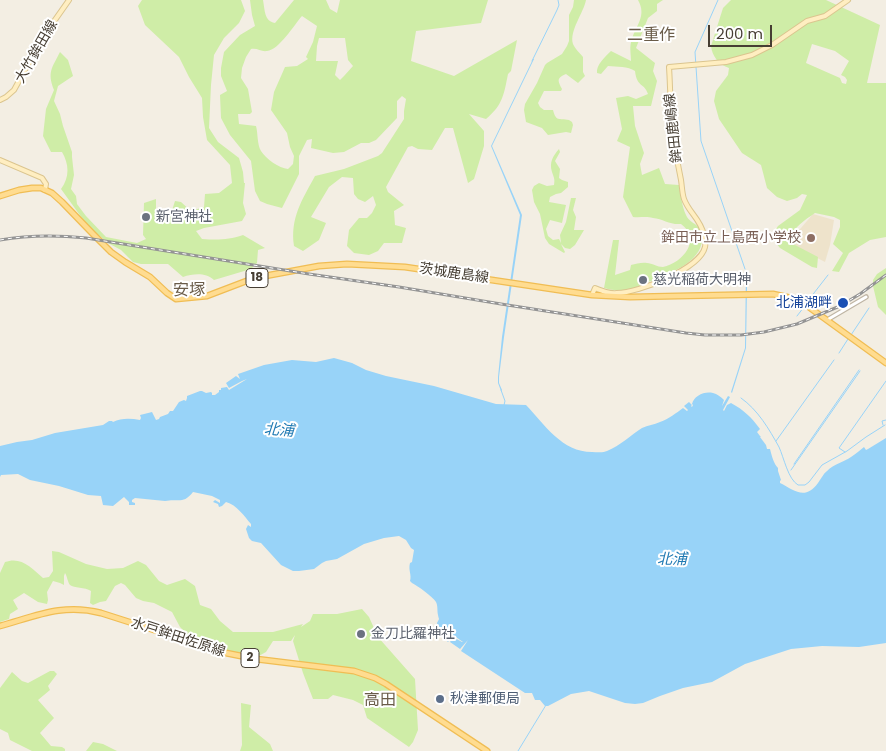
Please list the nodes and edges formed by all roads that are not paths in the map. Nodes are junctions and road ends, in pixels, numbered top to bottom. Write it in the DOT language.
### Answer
graph roads {
  1 [pos="68,0"];
  2 [pos="848,0"];
  3 [pos="0,100"];
  4 [pos="0,160"];
  5 [pos="45,190"];
  6 [pos="0,196"];
  7 [pos="630,292"];
  8 [pos="592,295"];
  9 [pos="630,297"];
  10 [pos="866,297"];
  11 [pos="826,320"];
  12 [pos="886,363"];
  13 [pos="0,626"];
  14 [pos="486,751"];
  1 -- 3 [label="main road, 大竹鉾田線"];
  2 -- 7 [label="main road, 鉾田鹿嶋線"];
  4 -- 5 [label="main road"];
  5 -- 6 [label="main road"];
  5 -- 8 [label="main road, 茨城鹿島線 / 18"];
  7 -- 8 [label="main road, 鉾田鹿嶋線"];
  7 -- 9 [label="street"];
  8 -- 9 [label="main road, 茨城鹿島線 / 18"];
  9 -- 11 [label="main road, 茨城鹿島線 / 18"];
  10 -- 11 [label="street"];
  11 -- 12 [label="main road, 茨城鹿島線 / 18"];
  13 -- 14 [label="main road, 水戸鉾田佐原線 / 2"];
}
